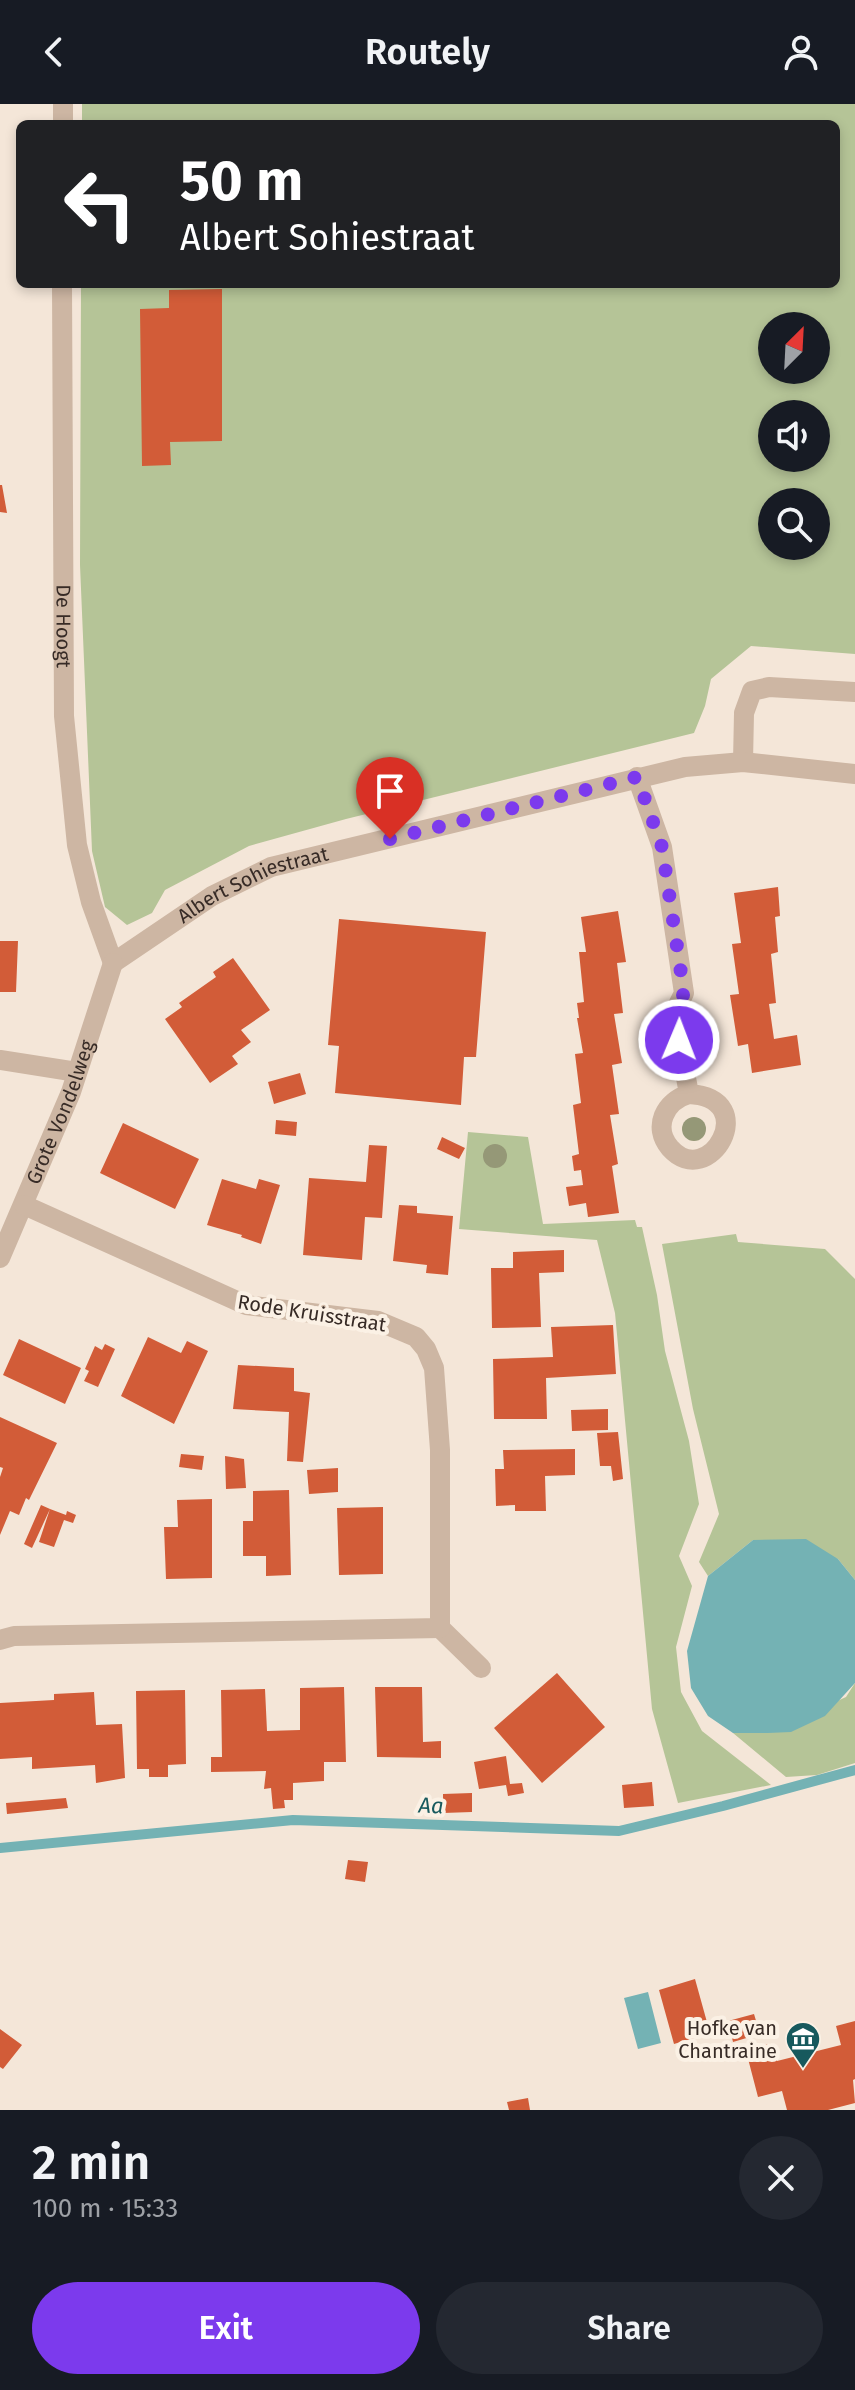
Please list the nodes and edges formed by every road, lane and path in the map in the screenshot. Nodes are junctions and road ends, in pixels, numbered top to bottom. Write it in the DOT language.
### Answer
graph roads {
  1 [pos="62,288"];
  2 [pos="855,692"];
  3 [pos="743,762"];
  4 [pos="855,774"];
  5 [pos="637,777"];
  6 [pos="113,963"];
  7 [pos="0,1060"];
  8 [pos="77,1072"];
  9 [pos="689,1094"];
  10 [pos="24,1205"];
  11 [pos="0,1258"];
  12 [pos="440,1628"];
  13 [pos="5,1635"];
  14 [pos="481,1668"];
  1 -- 6 [label="street, De Hoogt"];
  2 -- 3 [label="street"];
  3 -- 4 [label="street, Albert Sohiestraat"];
  3 -- 5 [label="street, Albert Sohiestraat"];
  5 -- 6 [label="street, Albert Sohiestraat"];
  5 -- 9 [label="street"];
  6 -- 8 [label="street, Grote Vondelweg"];
  7 -- 8 [label="street"];
  8 -- 10 [label="street, Grote Vondelweg"];
  10 -- 11 [label="street, Grote Vondelweg"];
  10 -- 12 [label="street, Rode Kruisstraat"];
  12 -- 13 [label="street"];
  12 -- 14 [label="street"];
}
